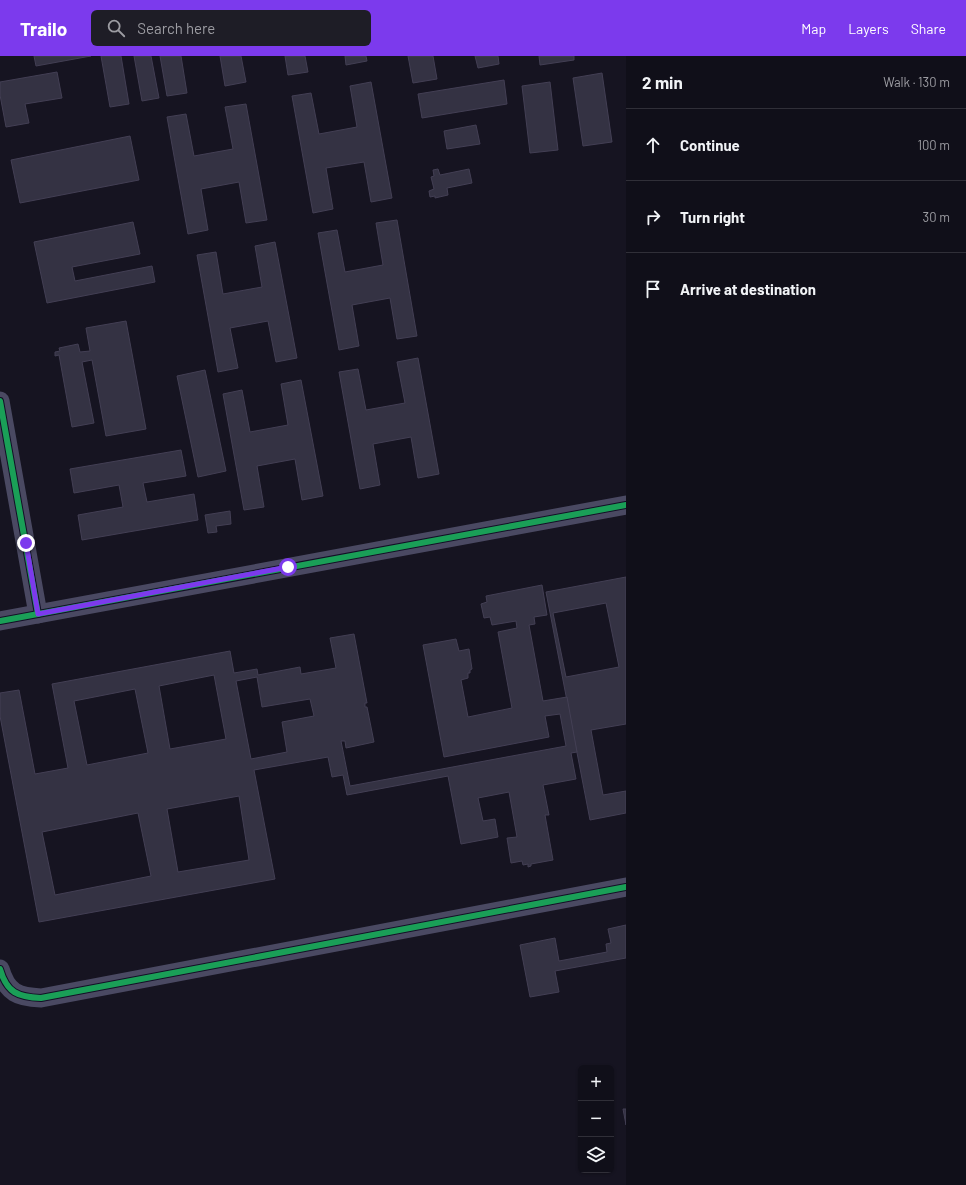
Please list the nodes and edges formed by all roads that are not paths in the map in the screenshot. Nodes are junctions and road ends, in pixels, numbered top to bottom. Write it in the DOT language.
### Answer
graph roads {
  1 [pos="0,401"];
  2 [pos="626,505"];
  3 [pos="38,614"];
  4 [pos="0,621"];
  5 [pos="626,887"];
  6 [pos="0,969"];
  1 -- 3 [label="street"];
  2 -- 3 [label="street"];
  3 -- 4 [label="street"];
  5 -- 6 [label="street"];
}
